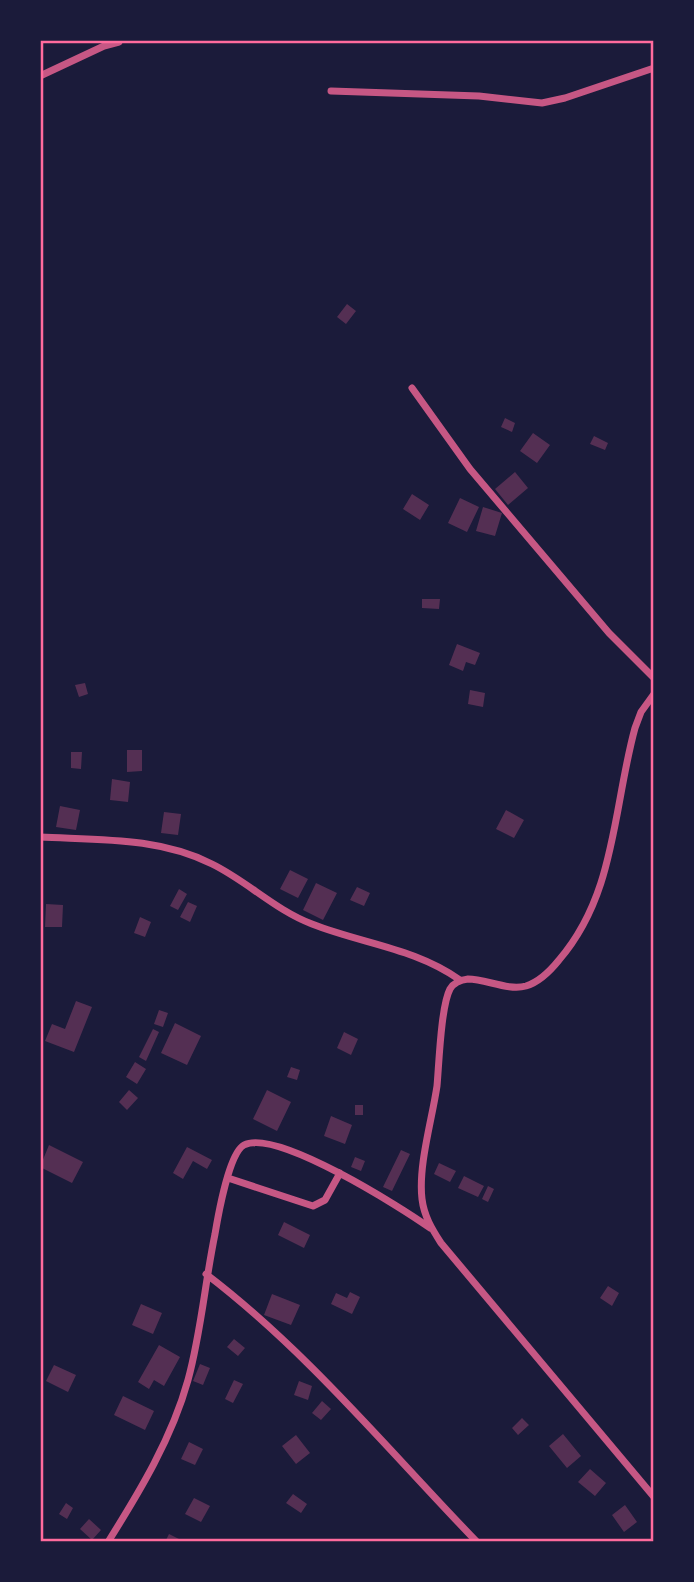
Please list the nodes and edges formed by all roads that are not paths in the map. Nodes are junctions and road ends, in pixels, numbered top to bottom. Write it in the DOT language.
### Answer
graph roads {
  1 [pos="120,42"];
  2 [pos="654,68"];
  3 [pos="40,76"];
  4 [pos="331,92"];
  5 [pos="412,388"];
  6 [pos="654,678"];
  7 [pos="654,694"];
  8 [pos="40,837"];
  9 [pos="460,980"];
  10 [pos="341,1173"];
  11 [pos="228,1178"];
  12 [pos="431,1228"];
  13 [pos="206,1274"];
  14 [pos="654,1497"];
  15 [pos="110,1541"];
  16 [pos="477,1542"];
  1 -- 3 [label="street"];
  2 -- 4 [label="street"];
  5 -- 6 [label="street"];
  7 -- 9 [label="street"];
  8 -- 9 [label="street"];
  9 -- 12 [label="street"];
  10 -- 11 [label="street"];
  10 -- 11 [label="street"];
  10 -- 12 [label="street"];
  11 -- 13 [label="street"];
  12 -- 14 [label="street"];
  13 -- 15 [label="street"];
  13 -- 16 [label="street"];
}
